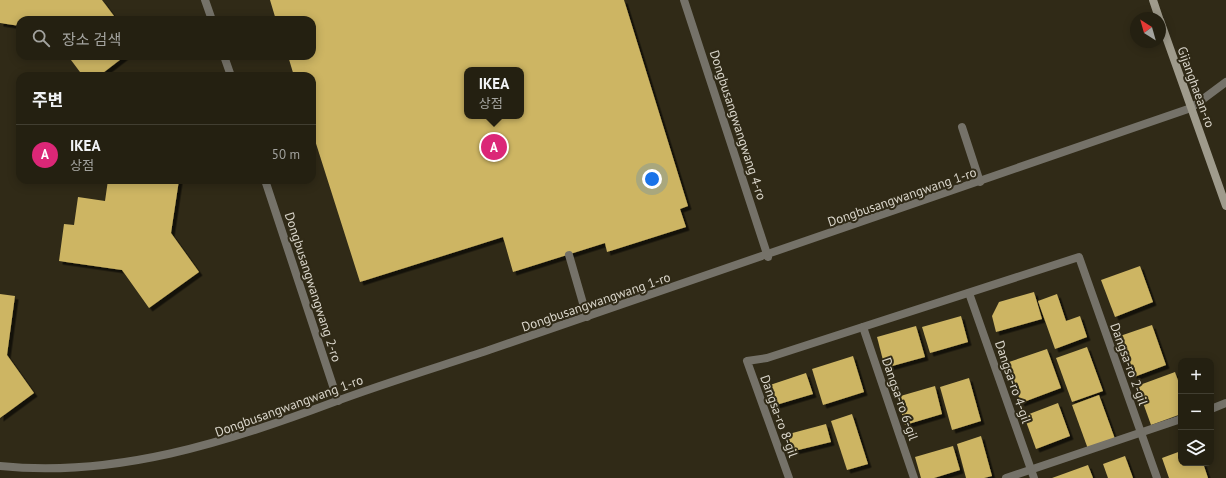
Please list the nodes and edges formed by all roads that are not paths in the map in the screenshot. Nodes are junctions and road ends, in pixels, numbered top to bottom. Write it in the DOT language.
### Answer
graph roads {
  1 [pos="206,0"];
  2 [pos="684,0"];
  3 [pos="1153,0"];
  4 [pos="1157,12"];
  5 [pos="211,16"];
  6 [pos="1166,36"];
  7 [pos="225,60"];
  8 [pos="230,72"];
  9 [pos="1226,82"];
  10 [pos="1191,108"];
  11 [pos="962,127"];
  12 [pos="980,182"];
  13 [pos="266,184"];
  14 [pos="1226,206"];
  15 [pos="569,254"];
  16 [pos="768,256"];
  17 [pos="969,293"];
  18 [pos="587,317"];
  19 [pos="863,327"];
  20 [pos="338,401"];
  21 [pos="1226,404"];
  22 [pos="1214,408"];
  23 [pos="1178,420"];
  24 [pos="1141,432"];
  25 [pos="0,466"];
  26 [pos="1031,469"];
  27 [pos="789,478"];
  28 [pos="914,478"];
  29 [pos="1006,478"];
  30 [pos="1034,478"];
  31 [pos="1157,478"];
  1 -- 5 [label="street"];
  2 -- 16 [label="street, Dongbusangwangwang 4-ro"];
  3 -- 4 [label="main road, Gijanghaean-ro"];
  6 -- 10 [label="main road, Gijanghaean-ro"];
  7 -- 8 [label="street"];
  9 -- 10 [label="street, Dongbusangwangwang 1-ro"];
  10 -- 12 [label="street, Dongbusangwangwang 1-ro"];
  10 -- 14 [label="main road, Gijanghaean-ro"];
  11 -- 12 [label="street"];
  12 -- 16 [label="street, Dongbusangwangwang 1-ro"];
  13 -- 20 [label="street, Dongbusangwangwang 2-ro"];
  15 -- 18 [label="street"];
  16 -- 18 [label="street, Dongbusangwangwang 1-ro"];
  17 -- 19 [label="street"];
  17 -- 24 [label="street, Dangsa-ro 2-gil"];
  17 -- 26 [label="street, Dangsa-ro 4-gil"];
  18 -- 20 [label="street, Dongbusangwangwang 1-ro"];
  19 -- 27 [label="street, Dangsa-ro 8-gil"];
  19 -- 28 [label="street, Dangsa-ro 6-gil"];
  20 -- 25 [label="street, Dongbusangwangwang 1-ro"];
  21 -- 22 [label="street"];
  23 -- 24 [label="street"];
  24 -- 26 [label="street"];
  24 -- 31 [label="street, Dangsa-ro 2-gil"];
  26 -- 29 [label="street"];
  26 -- 30 [label="street, Dangsa-ro 4-gil"];
}
